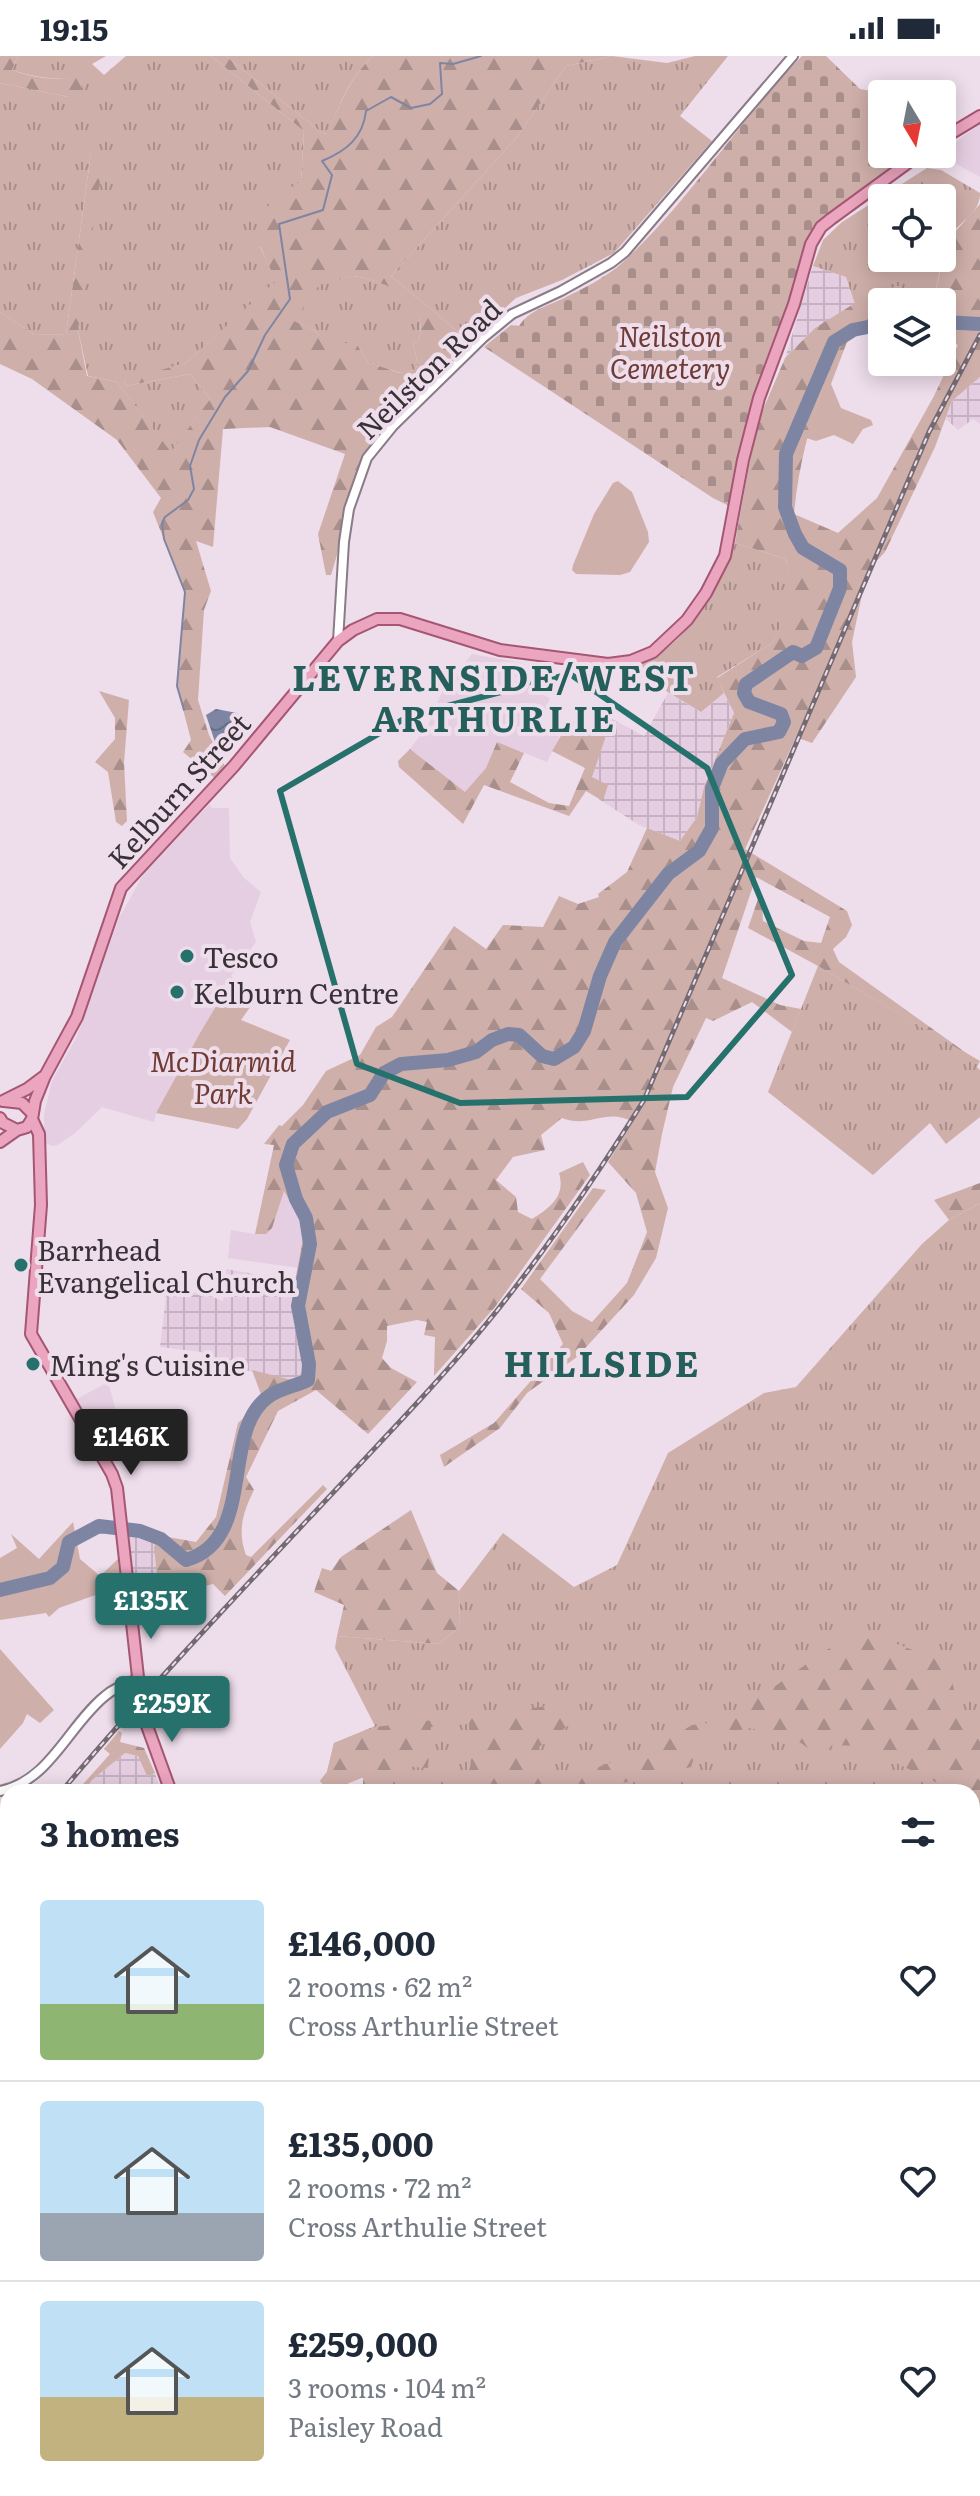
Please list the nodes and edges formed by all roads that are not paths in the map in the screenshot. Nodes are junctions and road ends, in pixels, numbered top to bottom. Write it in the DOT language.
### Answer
graph roads {
  1 [pos="793,56"];
  2 [pos="980,116"];
  3 [pos="956,131"];
  4 [pos="901,168"];
  5 [pos="338,641"];
  6 [pos="45,1076"];
  7 [pos="2,1103"];
  8 [pos="32,1117"];
  9 [pos="0,1118"];
  10 [pos="19,1130"];
  11 [pos="0,1142"];
  12 [pos="40,1158"];
  13 [pos="139,1682"];
  14 [pos="143,1704"];
  15 [pos="21,1784"];
  16 [pos="168,1784"];
  1 -- 5 [label="street, Neilston Road"];
  2 -- 3 [label="main road"];
  4 -- 5 [label="main road"];
  5 -- 6 [label="main road, Kelburn Street"];
  6 -- 7 [label="main road, Kelburn Street"];
  6 -- 8 [label="main road, Kelburn Street"];
  7 -- 8 [label="main road"];
  8 -- 10 [label="main road"];
  8 -- 12 [label="main road"];
  9 -- 10 [label="main road"];
  10 -- 11 [label="main road"];
  10 -- 12 [label="main road"];
  12 -- 13 [label="main road"];
  13 -- 15 [label="street"];
  14 -- 16 [label="main road"];
}
